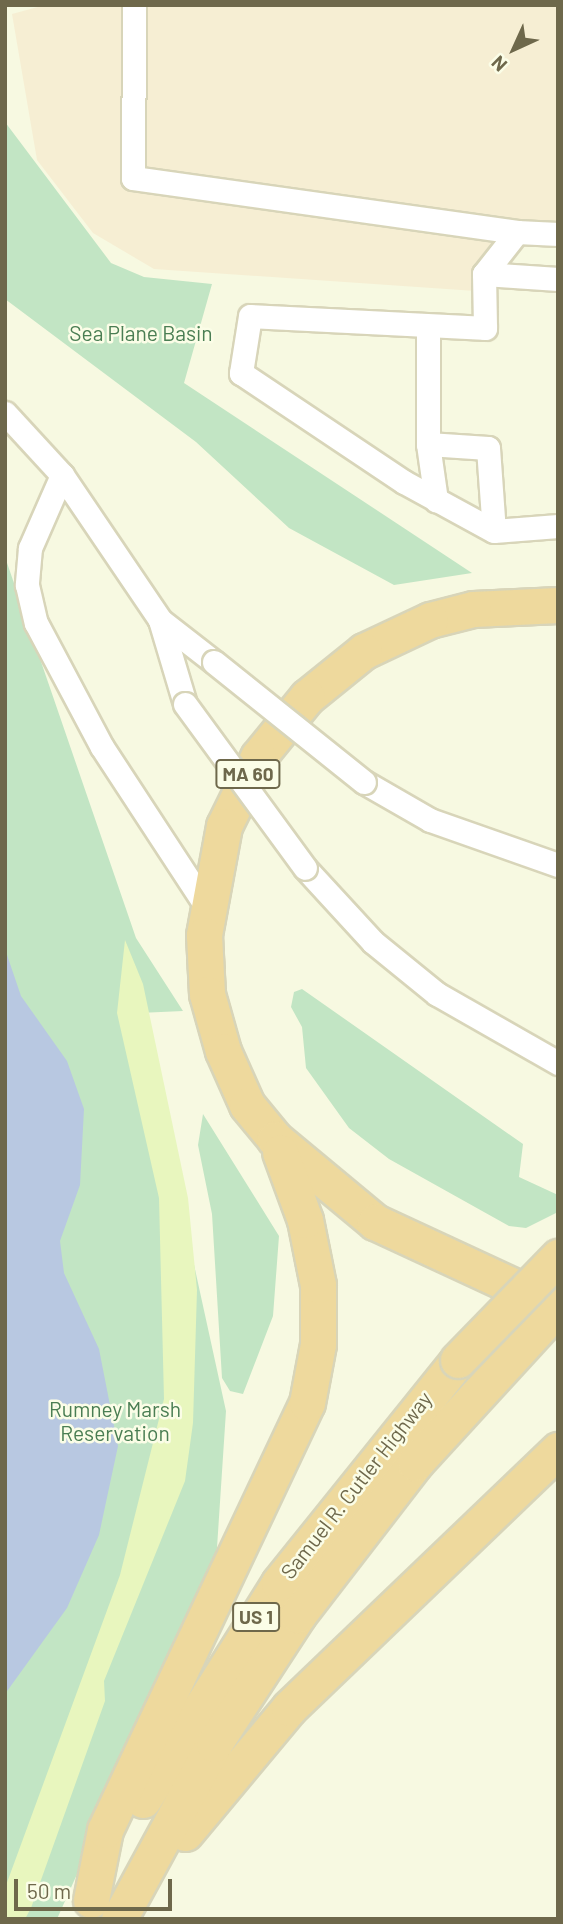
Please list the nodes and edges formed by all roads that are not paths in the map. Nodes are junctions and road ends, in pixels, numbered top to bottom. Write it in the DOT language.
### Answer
graph roads {
  1 [pos="134,5"];
  2 [pos="517,232"];
  3 [pos="558,234"];
  4 [pos="484,274"];
  5 [pos="558,279"];
  6 [pos="428,327"];
  7 [pos="5,413"];
  8 [pos="428,444"];
  9 [pos="62,475"];
  10 [pos="436,500"];
  11 [pos="558,526"];
  12 [pos="494,531"];
  13 [pos="549,603"];
  14 [pos="160,620"];
  15 [pos="558,865"];
  16 [pos="206,906"];
  17 [pos="558,1063"];
  18 [pos="275,1139"];
  19 [pos="558,1257"];
  20 [pos="558,1307"];
  21 [pos="558,1450"];
  22 [pos="103,1912"];
  1 -- 2 [label="lane"];
  2 -- 3 [label="lane"];
  2 -- 4 [label="lane"];
  4 -- 5 [label="lane"];
  4 -- 6 [label="lane"];
  6 -- 8 [label="lane"];
  6 -- 10 [label="lane"];
  7 -- 9 [label="lane"];
  8 -- 10 [label="lane"];
  8 -- 12 [label="lane"];
  9 -- 14 [label="lane"];
  9 -- 16 [label="lane"];
  10 -- 12 [label="lane"];
  11 -- 12 [label="lane"];
  13 -- 16 [label="highway, MA 60"];
  14 -- 15 [label="lane, bridge"];
  14 -- 17 [label="lane, bridge"];
  16 -- 18 [label="highway, MA 60"];
  18 -- 20 [label="highway, MA 60"];
  18 -- 22 [label="highway"];
  19 -- 22 [label="highway, Samuel R. Cutler Highway / US 1, bridge"];
  20 -- 22 [label="highway, Samuel R. Cutler Highway / US 1"];
  21 -- 22 [label="highway"];
}
